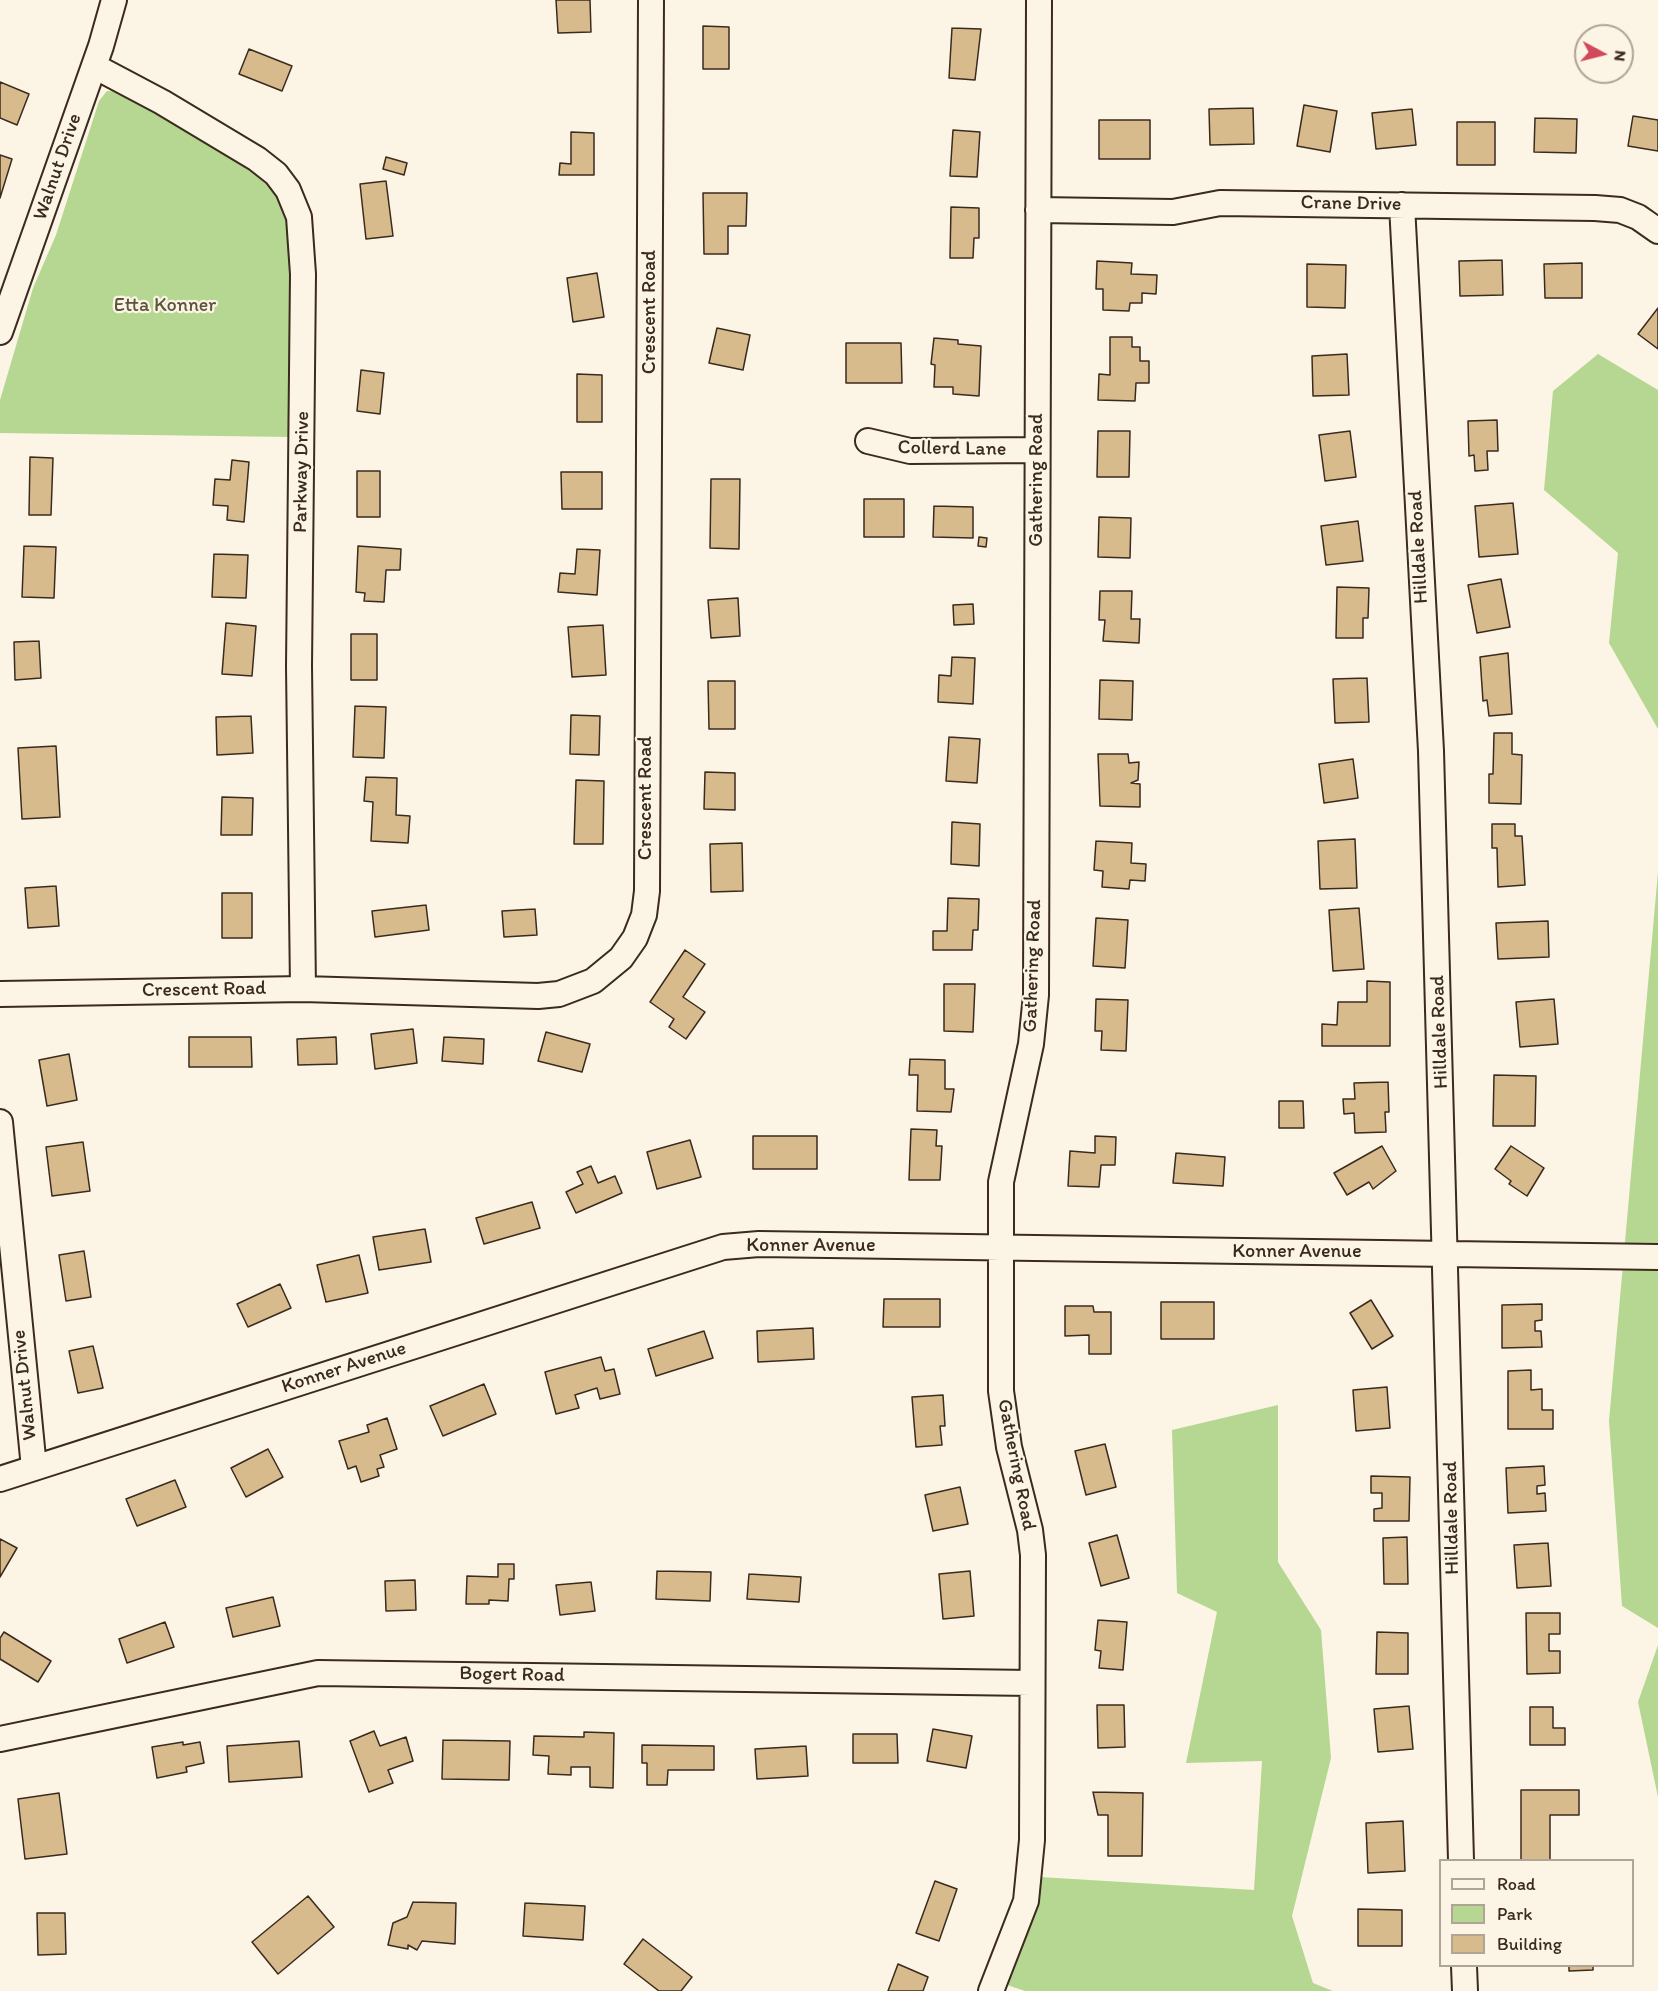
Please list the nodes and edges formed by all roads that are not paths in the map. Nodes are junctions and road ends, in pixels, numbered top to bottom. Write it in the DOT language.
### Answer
graph roads {
  1 [pos="114,0"];
  2 [pos="651,0"];
  3 [pos="1040,0"];
  4 [pos="94,66"];
  5 [pos="1402,205"];
  6 [pos="1038,210"];
  7 [pos="1658,231"];
  8 [pos="0,332"];
  9 [pos="868,441"];
  10 [pos="1037,450"];
  11 [pos="303,989"];
  12 [pos="0,994"];
  13 [pos="0,1122"];
  14 [pos="1002,1247"];
  15 [pos="1446,1254"];
  16 [pos="1658,1257"];
  17 [pos="34,1468"];
  18 [pos="0,1479"];
  19 [pos="1031,1683"];
  20 [pos="0,1739"];
  21 [pos="1461,1859"];
  22 [pos="1464,1967"];
  23 [pos="991,1991"];
  24 [pos="1465,1991"];
  1 -- 4 [label="street, Walnut Drive"];
  2 -- 11 [label="street, Crescent Road"];
  3 -- 6 [label="street, Gathering Road"];
  4 -- 8 [label="street, Walnut Drive"];
  4 -- 11 [label="street, Parkway Drive"];
  5 -- 6 [label="street, Crane Drive"];
  5 -- 7 [label="street, Crane Drive"];
  5 -- 15 [label="street, Hilldale Road"];
  6 -- 10 [label="street, Gathering Road"];
  9 -- 10 [label="street, Collerd Lane"];
  10 -- 14 [label="street, Gathering Road"];
  11 -- 12 [label="street, Crescent Road"];
  13 -- 17 [label="street, Walnut Drive"];
  14 -- 15 [label="street, Konner Avenue"];
  14 -- 17 [label="street, Konner Avenue"];
  14 -- 19 [label="street, Gathering Road"];
  15 -- 16 [label="street, Konner Avenue"];
  15 -- 21 [label="street, Hilldale Road"];
  17 -- 18 [label="street, Konner Avenue"];
  19 -- 20 [label="street, Bogert Road"];
  19 -- 23 [label="street, Gathering Road"];
  22 -- 24 [label="street"];
}
